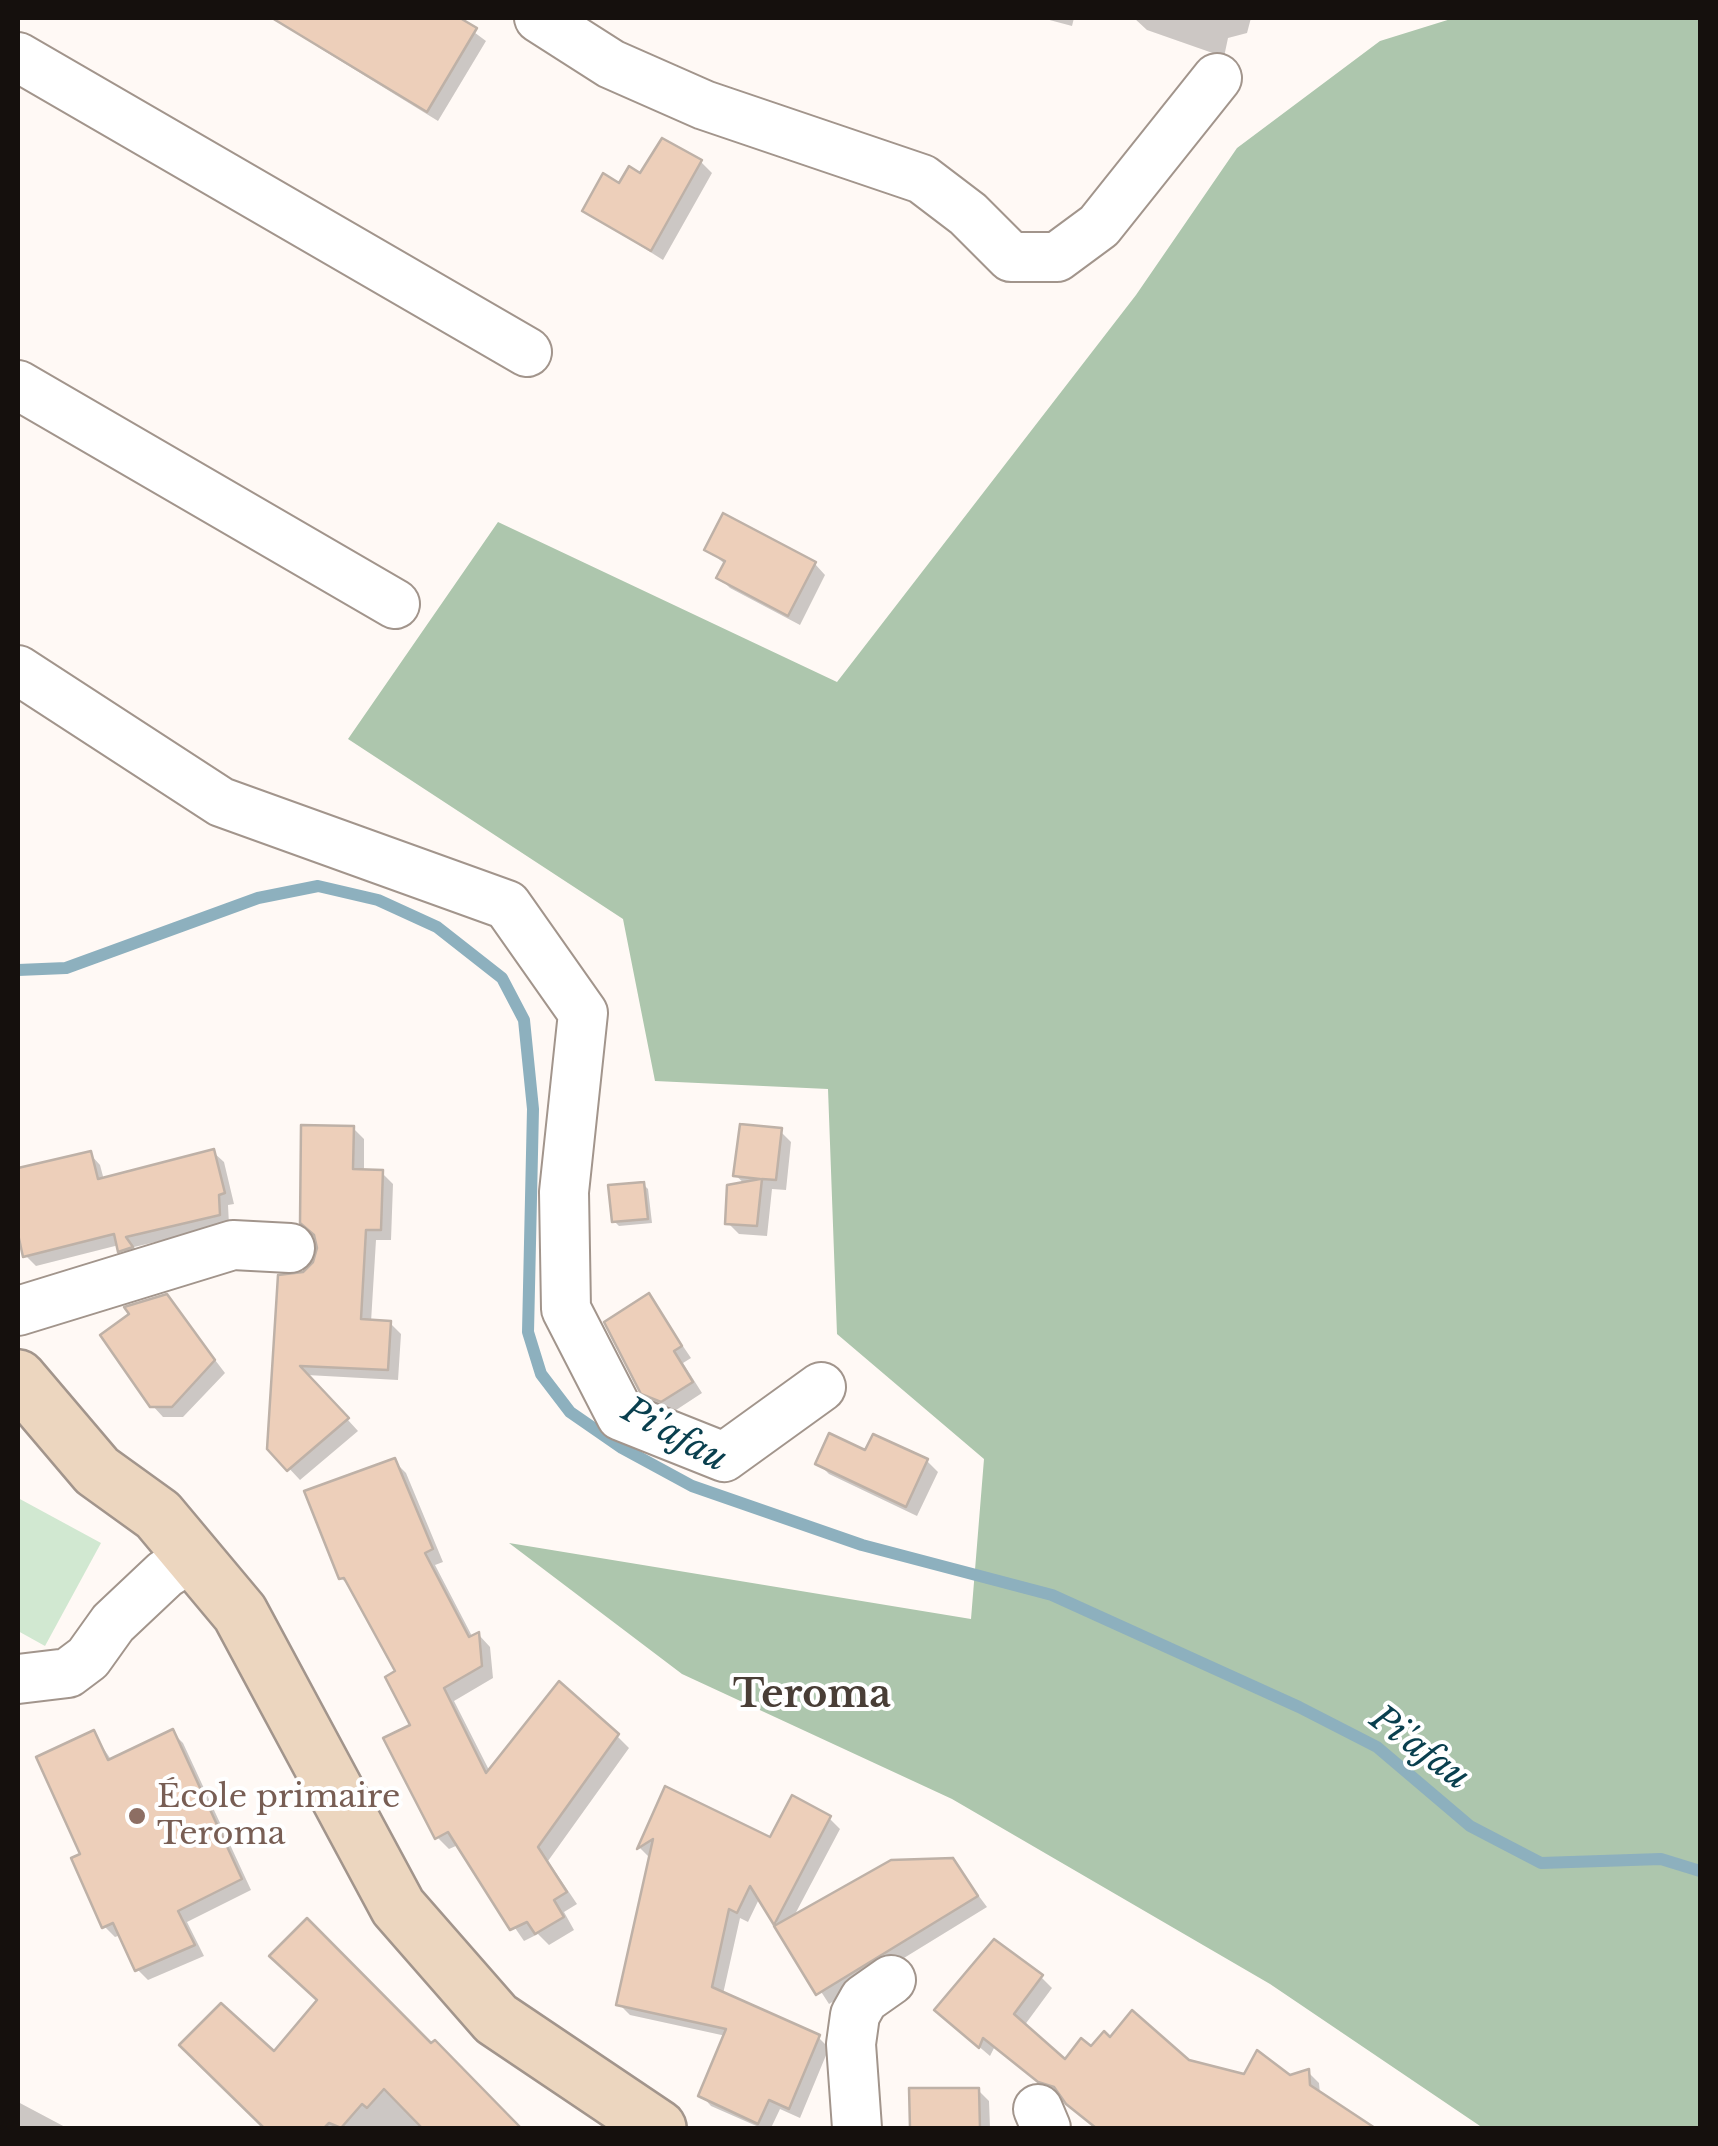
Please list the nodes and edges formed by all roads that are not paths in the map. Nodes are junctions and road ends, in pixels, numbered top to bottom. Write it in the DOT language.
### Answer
graph roads {
  1 [pos="539,18"];
  2 [pos="18,57"];
  3 [pos="1217,78"];
  4 [pos="526,352"];
  5 [pos="18,385"];
  6 [pos="395,604"];
  7 [pos="18,670"];
  8 [pos="290,1248"];
  9 [pos="18,1312"];
  10 [pos="18,1378"];
  11 [pos="822,1388"];
  12 [pos="196,1555"];
  13 [pos="18,1680"];
  14 [pos="891,1980"];
  15 [pos="658,2128"];
  16 [pos="857,2128"];
  1 -- 3 [label="street"];
  2 -- 4 [label="street"];
  5 -- 6 [label="street"];
  7 -- 11 [label="street"];
  8 -- 9 [label="street"];
  10 -- 12 [label="main road"];
  12 -- 13 [label="street"];
  12 -- 15 [label="main road"];
  14 -- 16 [label="street"];
}
